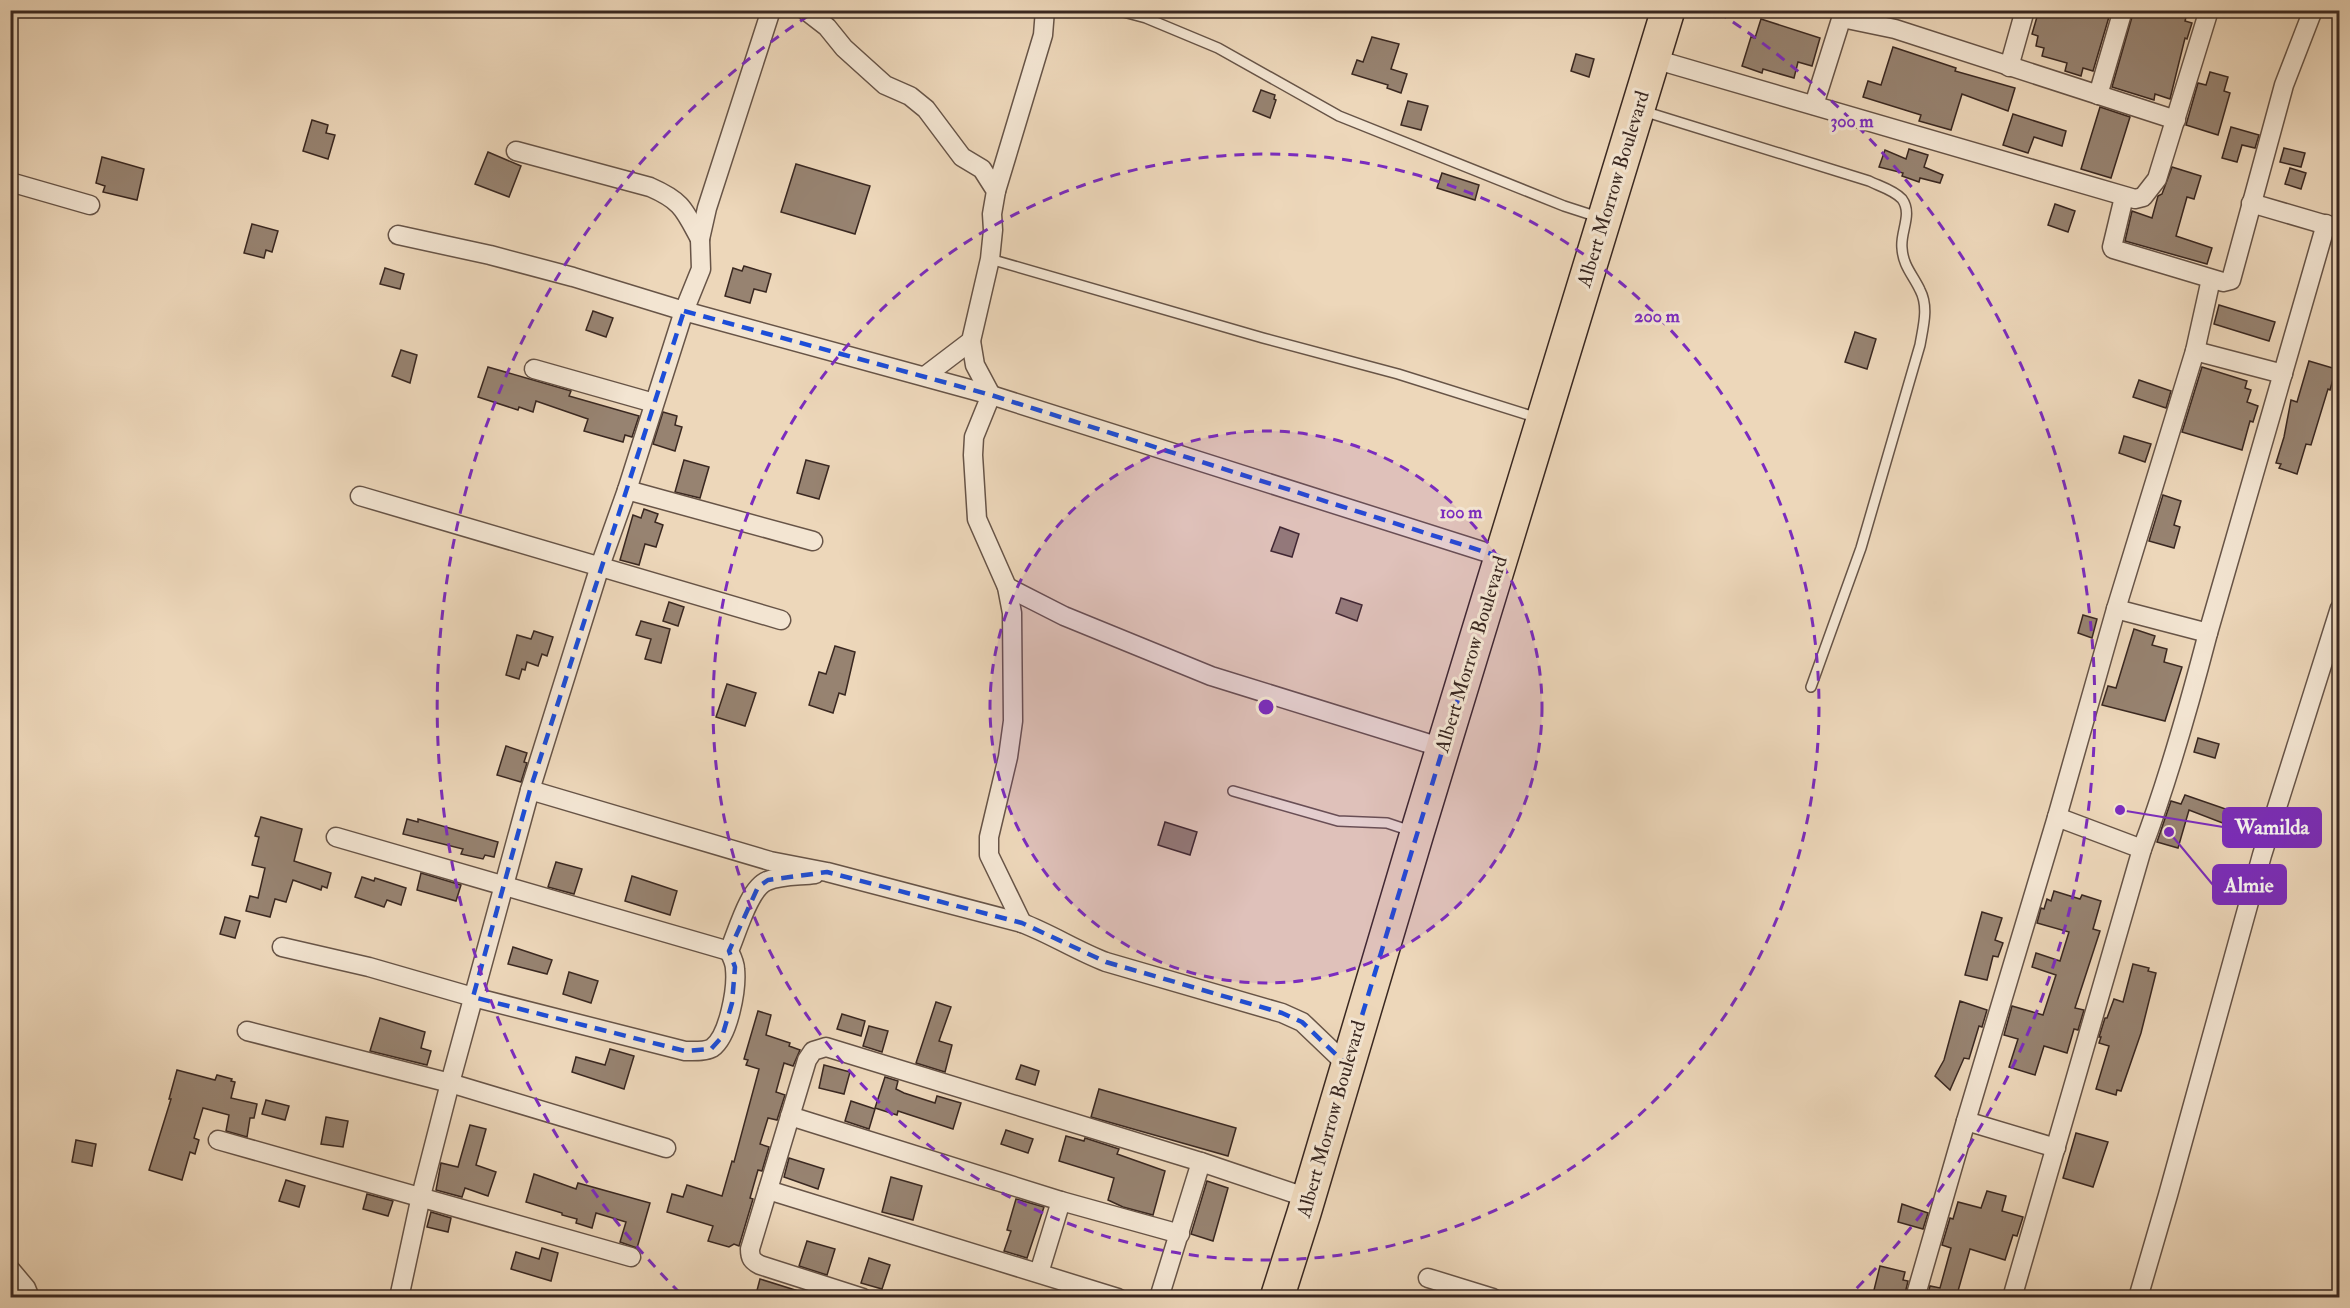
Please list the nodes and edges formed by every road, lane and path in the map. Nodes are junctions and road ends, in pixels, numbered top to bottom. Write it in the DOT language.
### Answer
graph roads {
  1 [pos="771,10"];
  2 [pos="805,10"];
  3 [pos="1045,10"];
  4 [pos="1116,10"];
  5 [pos="1668,10"];
  6 [pos="2025,10"];
  7 [pos="2123,10"];
  8 [pos="2210,10"];
  9 [pos="2313,10"];
  10 [pos="1843,14"];
  11 [pos="1654,59"];
  12 [pos="2009,67"];
  13 [pos="2098,95"];
  14 [pos="1814,105"];
  15 [pos="1638,109"];
  16 [pos="2176,120"];
  17 [pos="516,152"];
  18 [pos="10,182"];
  19 [pos="996,191"];
  20 [pos="2124,197"];
  21 [pos="2251,203"];
  22 [pos="90,205"];
  23 [pos="1603,219"];
  24 [pos="2333,226"];
  25 [pos="398,235"];
  26 [pos="700,239"];
  27 [pos="990,259"];
  28 [pos="2211,279"];
  29 [pos="684,311"];
  30 [pos="971,341"];
  31 [pos="2195,351"];
  32 [pos="534,369"];
  33 [pos="2283,374"];
  34 [pos="925,376"];
  35 [pos="991,395"];
  36 [pos="654,403"];
  37 [pos="1542,419"];
  38 [pos="627,490"];
  39 [pos="360,496"];
  40 [pos="813,542"];
  41 [pos="1501,557"];
  42 [pos="600,566"];
  43 [pos="1007,587"];
  44 [pos="2340,608"];
  45 [pos="2116,609"];
  46 [pos="781,620"];
  47 [pos="2208,633"];
  48 [pos="1811,687"];
  49 [pos="1443,748"];
  50 [pos="530,790"];
  51 [pos="1233,791"];
  52 [pos="2057,818"];
  53 [pos="1417,833"];
  54 [pos="336,837"];
  55 [pos="2142,849"];
  56 [pos="827,872"];
  57 [pos="505,886"];
  58 [pos="1022,923"];
  59 [pos="282,947"];
  60 [pos="729,951"];
  61 [pos="473,997"];
  62 [pos="247,1031"];
  63 [pos="1347,1065"];
  64 [pos="450,1083"];
  65 [pos="790,1116"];
  66 [pos="1966,1121"];
  67 [pos="218,1140"];
  68 [pos="666,1148"];
  69 [pos="2056,1148"];
  70 [pos="1201,1162"];
  71 [pos="768,1190"];
  72 [pos="421,1196"];
  73 [pos="1308,1198"];
  74 [pos="1062,1201"];
  75 [pos="1180,1234"];
  76 [pos="631,1257"];
  77 [pos="10,1269"];
  78 [pos="1039,1273"];
  79 [pos="1428,1278"];
  80 [pos="1157,1296"];
  81 [pos="30,1298"];
  82 [pos="399,1298"];
  83 [pos="863,1298"];
  84 [pos="1118,1298"];
  85 [pos="1277,1298"];
  86 [pos="1492,1298"];
  87 [pos="1915,1298"];
  88 [pos="2012,1298"];
  89 [pos="2138,1298"];
  1 -- 26 [label="street"];
  2 -- 19 [label="street"];
  3 -- 19 [label="street"];
  4 -- 23 [label="lane"];
  5 -- 11 [label="highway, Albert Morrow Boulevard"];
  6 -- 12 [label="street"];
  7 -- 13 [label="street"];
  8 -- 16 [label="street"];
  9 -- 21 [label="street"];
  10 -- 12 [label="street"];
  10 -- 14 [label="street"];
  11 -- 14 [label="street"];
  11 -- 15 [label="highway, Albert Morrow Boulevard"];
  12 -- 13 [label="street"];
  13 -- 16 [label="street"];
  14 -- 20 [label="street"];
  15 -- 23 [label="highway, Albert Morrow Boulevard"];
  15 -- 48 [label="lane"];
  16 -- 20 [label="street"];
  17 -- 26 [label="street"];
  18 -- 22 [label="street"];
  19 -- 27 [label="street"];
  20 -- 28 [label="street"];
  21 -- 24 [label="street"];
  21 -- 28 [label="street"];
  23 -- 37 [label="highway, Albert Morrow Boulevard"];
  24 -- 33 [label="street"];
  25 -- 29 [label="street"];
  26 -- 29 [label="street"];
  27 -- 30 [label="street"];
  27 -- 37 [label="lane"];
  28 -- 31 [label="street"];
  29 -- 34 [label="street"];
  29 -- 36 [label="street"];
  30 -- 34 [label="street"];
  30 -- 35 [label="street"];
  31 -- 33 [label="street"];
  31 -- 45 [label="street"];
  32 -- 36 [label="street"];
  33 -- 47 [label="street"];
  34 -- 35 [label="street"];
  35 -- 41 [label="street"];
  35 -- 43 [label="street"];
  36 -- 38 [label="street"];
  37 -- 41 [label="highway, Albert Morrow Boulevard"];
  38 -- 40 [label="street"];
  38 -- 42 [label="street"];
  39 -- 42 [label="street"];
  41 -- 49 [label="highway, Albert Morrow Boulevard"];
  42 -- 46 [label="street"];
  42 -- 50 [label="street"];
  43 -- 49 [label="street"];
  43 -- 58 [label="street"];
  44 -- 89 [label="street"];
  45 -- 47 [label="street"];
  45 -- 52 [label="street"];
  47 -- 55 [label="street"];
  49 -- 53 [label="highway, Albert Morrow Boulevard"];
  50 -- 56 [label="street"];
  50 -- 57 [label="street"];
  51 -- 53 [label="lane"];
  52 -- 55 [label="street"];
  52 -- 66 [label="street"];
  53 -- 63 [label="highway, Albert Morrow Boulevard"];
  54 -- 57 [label="street"];
  55 -- 69 [label="street"];
  56 -- 58 [label="street"];
  56 -- 60 [label="street"];
  57 -- 60 [label="street"];
  57 -- 61 [label="street"];
  58 -- 63 [label="street"];
  59 -- 61 [label="street"];
  60 -- 61 [label="street"];
  61 -- 64 [label="street"];
  62 -- 64 [label="street"];
  63 -- 73 [label="highway, Albert Morrow Boulevard"];
  64 -- 68 [label="street"];
  64 -- 72 [label="street"];
  65 -- 70 [label="street"];
  65 -- 71 [label="street"];
  65 -- 74 [label="street"];
  66 -- 69 [label="street"];
  66 -- 87 [label="street"];
  67 -- 72 [label="street"];
  69 -- 88 [label="street"];
  70 -- 73 [label="street"];
  70 -- 75 [label="street"];
  71 -- 78 [label="street"];
  71 -- 83 [label="street"];
  72 -- 76 [label="street"];
  72 -- 82 [label="street"];
  73 -- 85 [label="highway, Albert Morrow Boulevard"];
  74 -- 75 [label="street"];
  74 -- 78 [label="street"];
  75 -- 80 [label="street"];
  77 -- 81 [label="street"];
  78 -- 84 [label="street"];
  79 -- 86 [label="street"];
}
